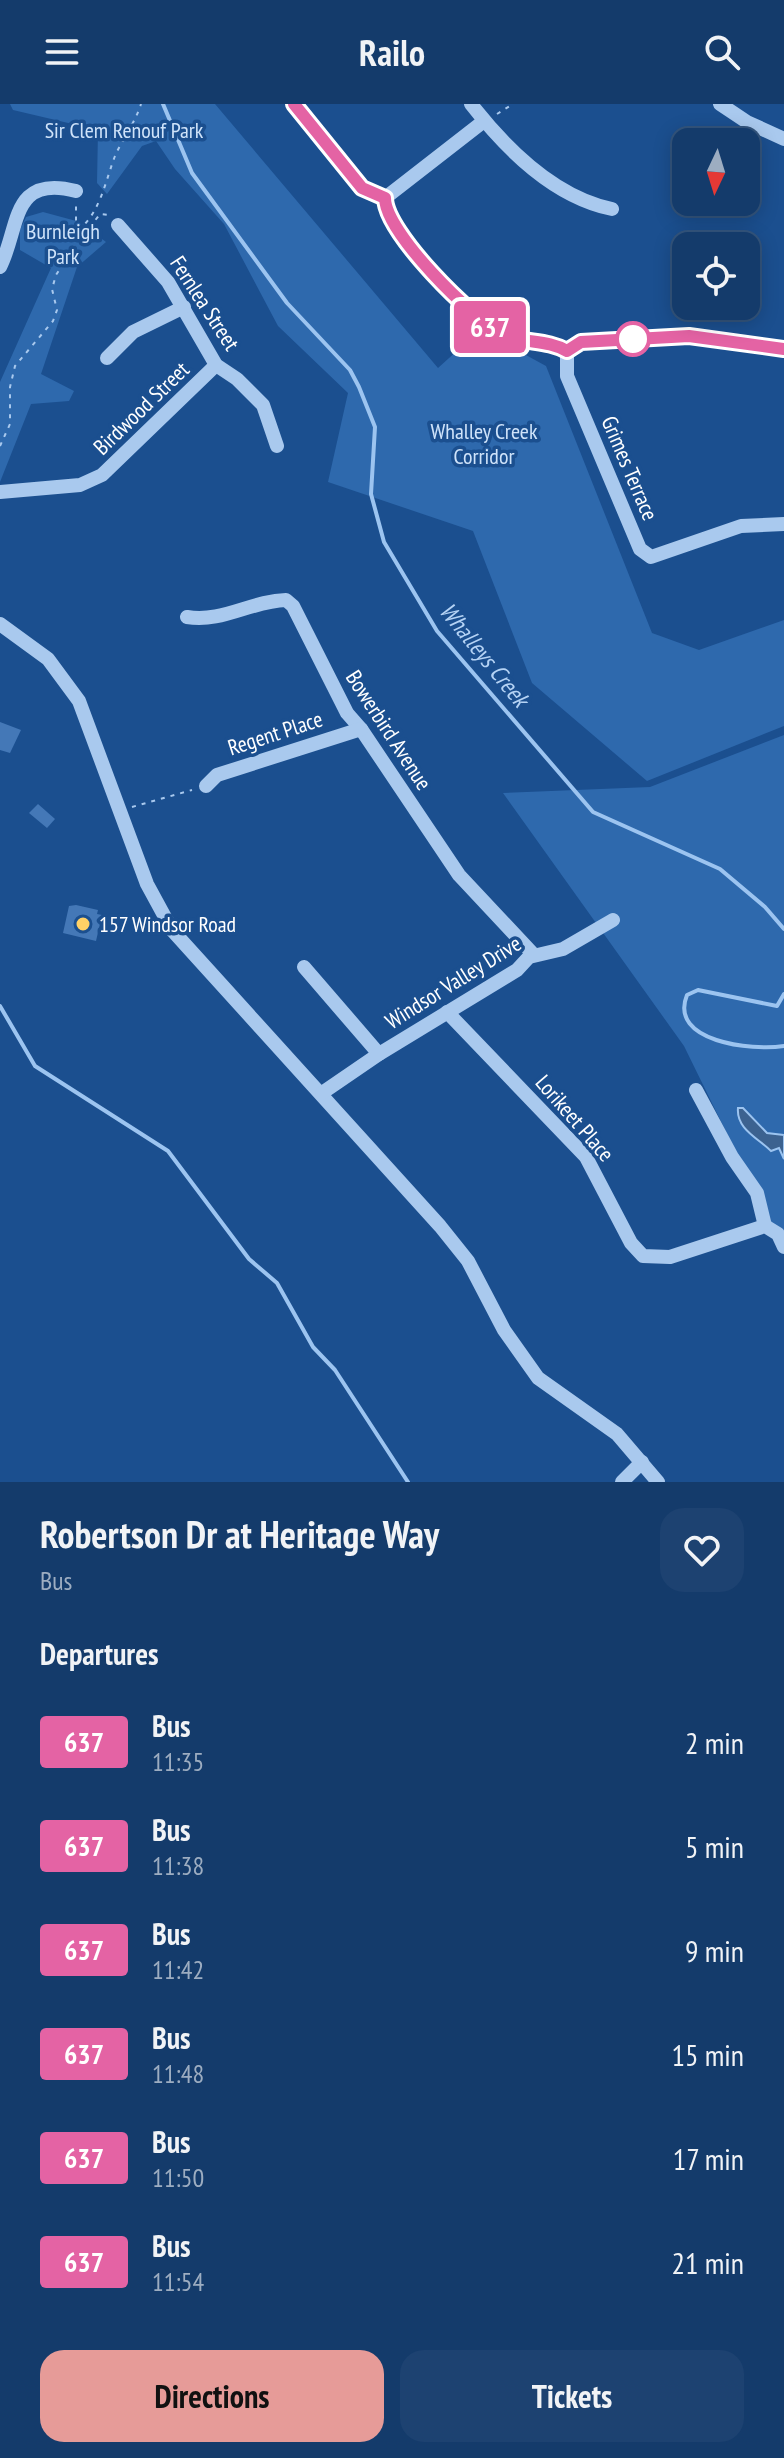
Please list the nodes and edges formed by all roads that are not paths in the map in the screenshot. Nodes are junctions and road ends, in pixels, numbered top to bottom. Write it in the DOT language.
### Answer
graph roads {
  1 [pos="294,104"];
  2 [pos="471,104"];
  3 [pos="720,104"];
  4 [pos="484,121"];
  5 [pos="784,139"];
  6 [pos="76,191"];
  7 [pos="385,198"];
  8 [pos="612,209"];
  9 [pos="118,225"];
  10 [pos="0,267"];
  11 [pos="184,307"];
  12 [pos="784,349"];
  13 [pos="567,351"];
  14 [pos="107,358"];
  15 [pos="216,365"];
  16 [pos="277,446"];
  17 [pos="0,492"];
  18 [pos="784,524"];
  19 [pos="187,617"];
  20 [pos="0,624"];
  21 [pos="361,729"];
  22 [pos="206,786"];
  23 [pos="613,920"];
  24 [pos="534,955"];
  25 [pos="304,967"];
  26 [pos="447,1012"];
  27 [pos="379,1054"];
  28 [pos="696,1090"];
  29 [pos="322,1093"];
  30 [pos="765,1226"];
  31 [pos="784,1247"];
  32 [pos="642,1462"];
  33 [pos="622,1482"];
  34 [pos="658,1482"];
  1 -- 7 [label="street"];
  2 -- 4 [label="street"];
  3 -- 5 [label="street"];
  4 -- 7 [label="street"];
  4 -- 8 [label="street"];
  6 -- 10 [label="street"];
  7 -- 13 [label="street"];
  9 -- 11 [label="street, Fernlea Street"];
  11 -- 14 [label="street"];
  11 -- 15 [label="street, Fernlea Street"];
  12 -- 13 [label="street"];
  13 -- 18 [label="street, Grimes Terrace"];
  15 -- 16 [label="street, Fernlea Street"];
  15 -- 17 [label="street, Birdwood Street"];
  19 -- 21 [label="street, Bowerbird Avenue"];
  20 -- 29 [label="street"];
  21 -- 22 [label="street, Regent Place"];
  21 -- 24 [label="street, Bowerbird Avenue"];
  23 -- 24 [label="street, Windsor Valley Drive"];
  24 -- 26 [label="street, Windsor Valley Drive"];
  25 -- 27 [label="street"];
  26 -- 27 [label="street, Windsor Valley Drive"];
  26 -- 30 [label="street, Lorikeet Place"];
  27 -- 29 [label="street, Windsor Valley Drive"];
  28 -- 30 [label="street"];
  29 -- 32 [label="street"];
  30 -- 31 [label="street"];
  32 -- 33 [label="street"];
  32 -- 34 [label="street"];
}
